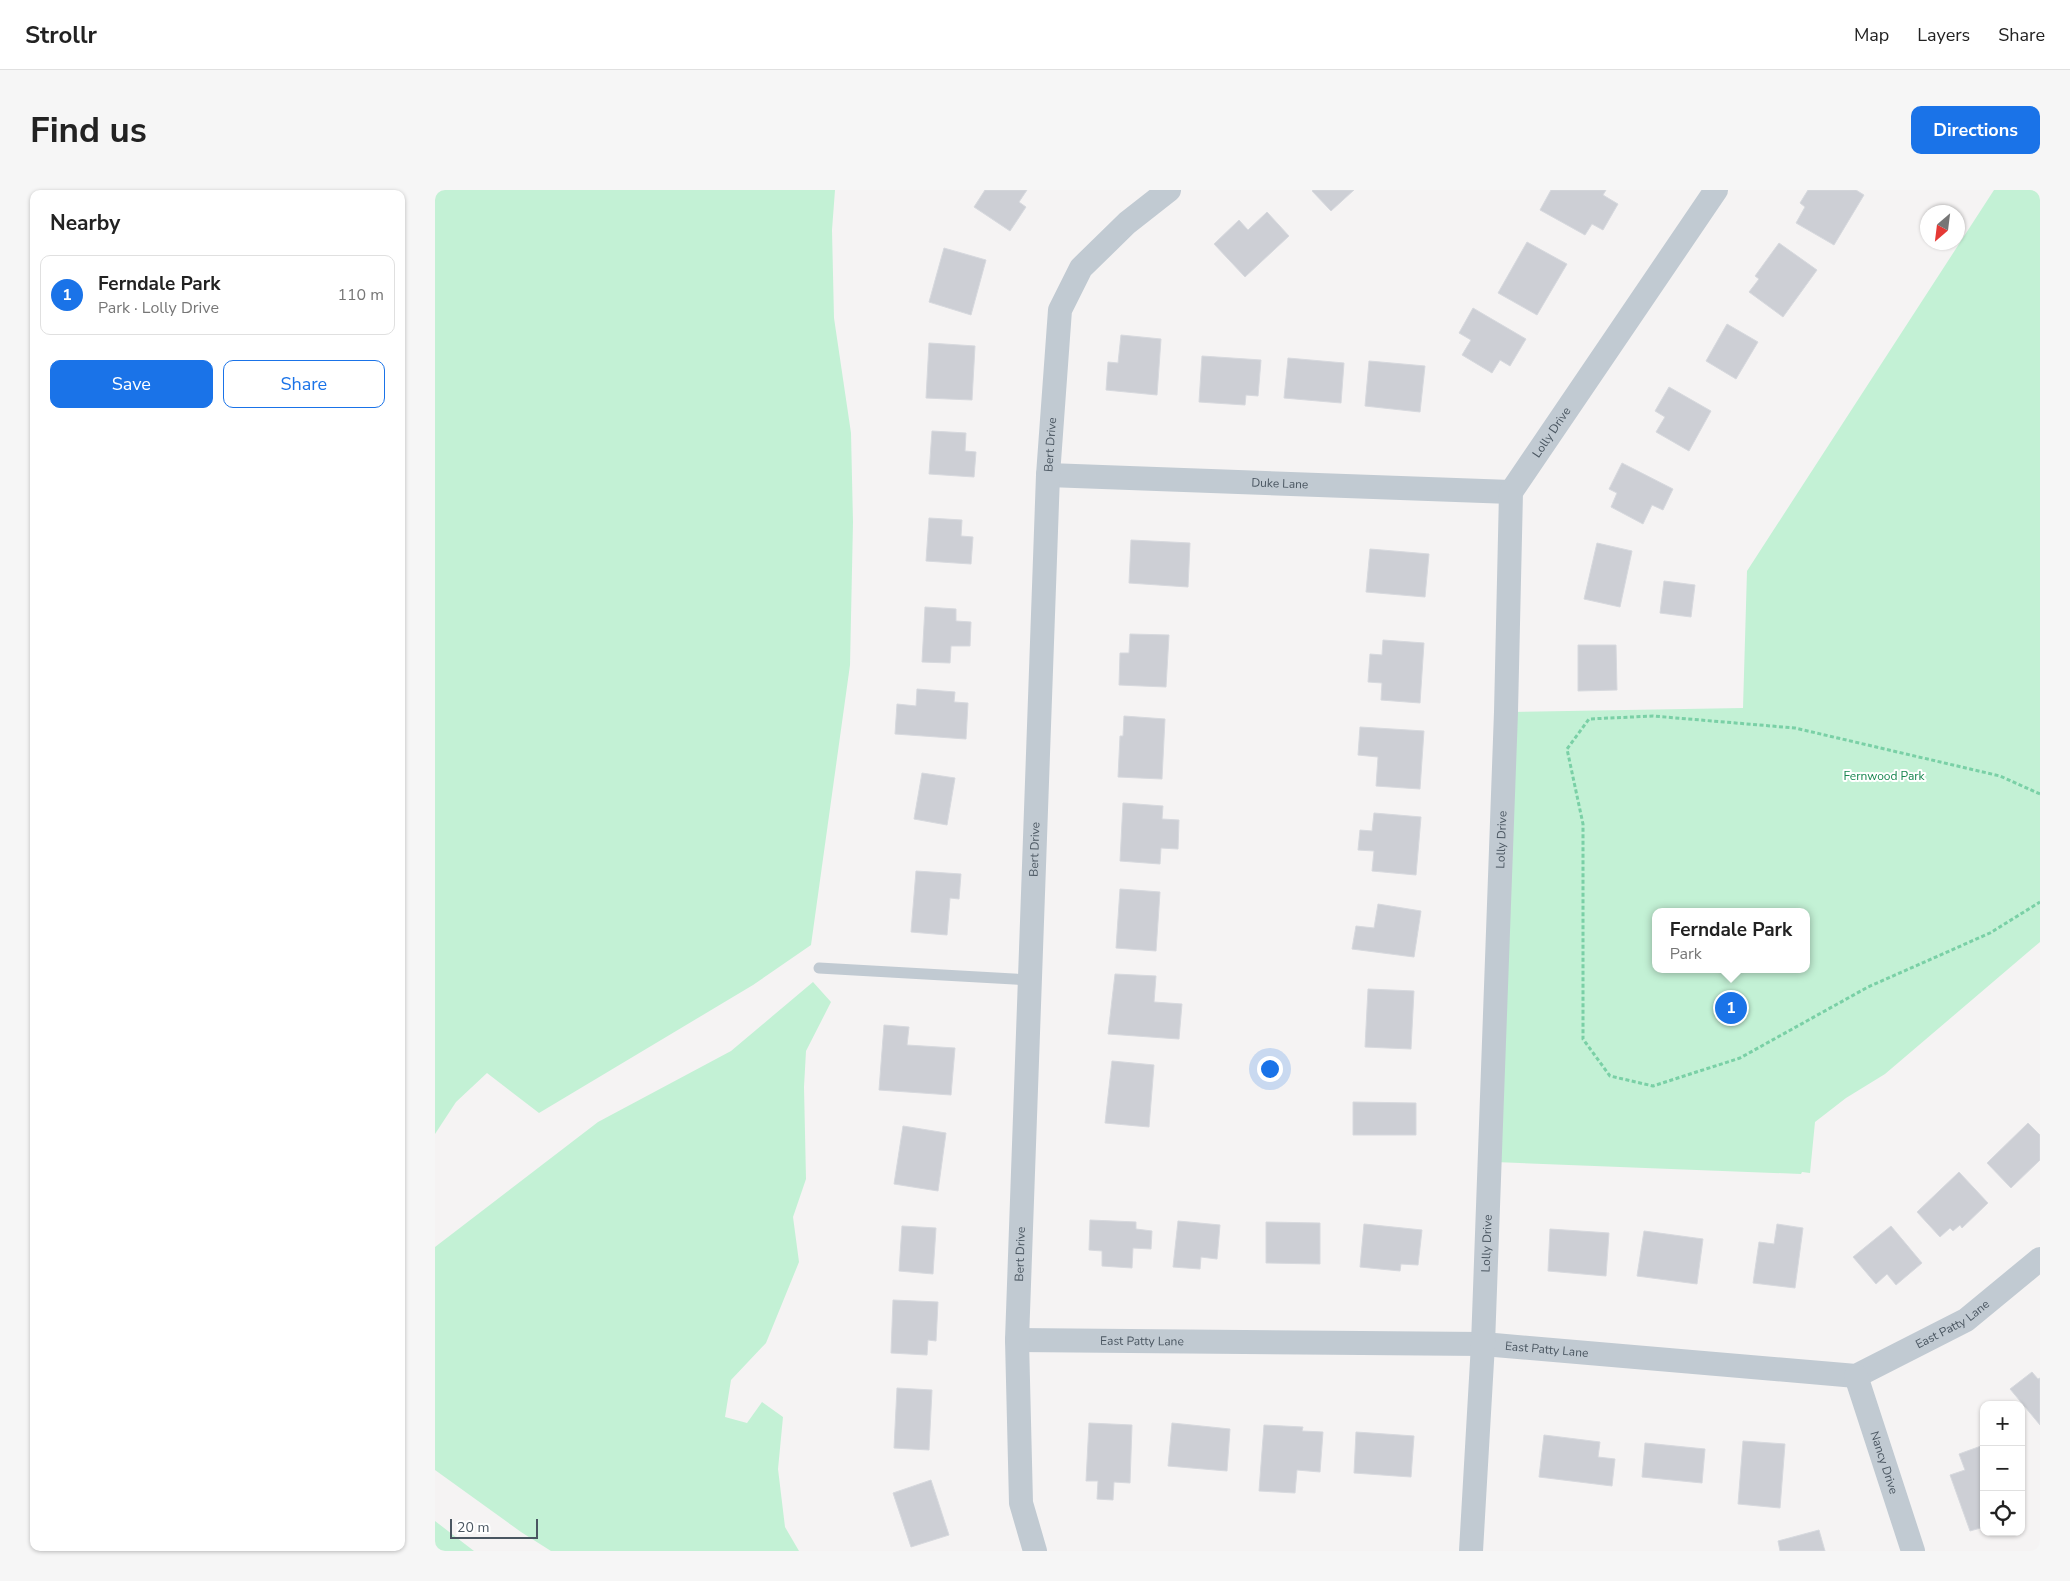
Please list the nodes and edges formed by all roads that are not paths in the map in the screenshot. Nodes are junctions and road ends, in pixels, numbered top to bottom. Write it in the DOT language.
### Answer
graph roads {
  1 [pos="1169,190"];
  2 [pos="1716,190"];
  3 [pos="1048,475"];
  4 [pos="1511,492"];
  5 [pos="819,968"];
  6 [pos="1031,980"];
  7 [pos="2040,1259"];
  8 [pos="1017,1340"];
  9 [pos="1483,1344"];
  10 [pos="1856,1376"];
  11 [pos="1035,1551"];
  12 [pos="1471,1551"];
  13 [pos="1913,1551"];
  1 -- 3 [label="street, Bert Drive"];
  2 -- 4 [label="street, Lolly Drive"];
  3 -- 4 [label="street, Duke Lane"];
  3 -- 6 [label="street, Bert Drive"];
  4 -- 9 [label="street, Lolly Drive"];
  5 -- 6 [label="lane"];
  6 -- 8 [label="street, Bert Drive"];
  7 -- 10 [label="street, East Patty Lane"];
  8 -- 9 [label="street, East Patty Lane"];
  8 -- 11 [label="street, Bert Drive"];
  9 -- 10 [label="street, East Patty Lane"];
  9 -- 12 [label="street, Lolly Drive"];
  10 -- 13 [label="street, Nancy Drive"];
}
